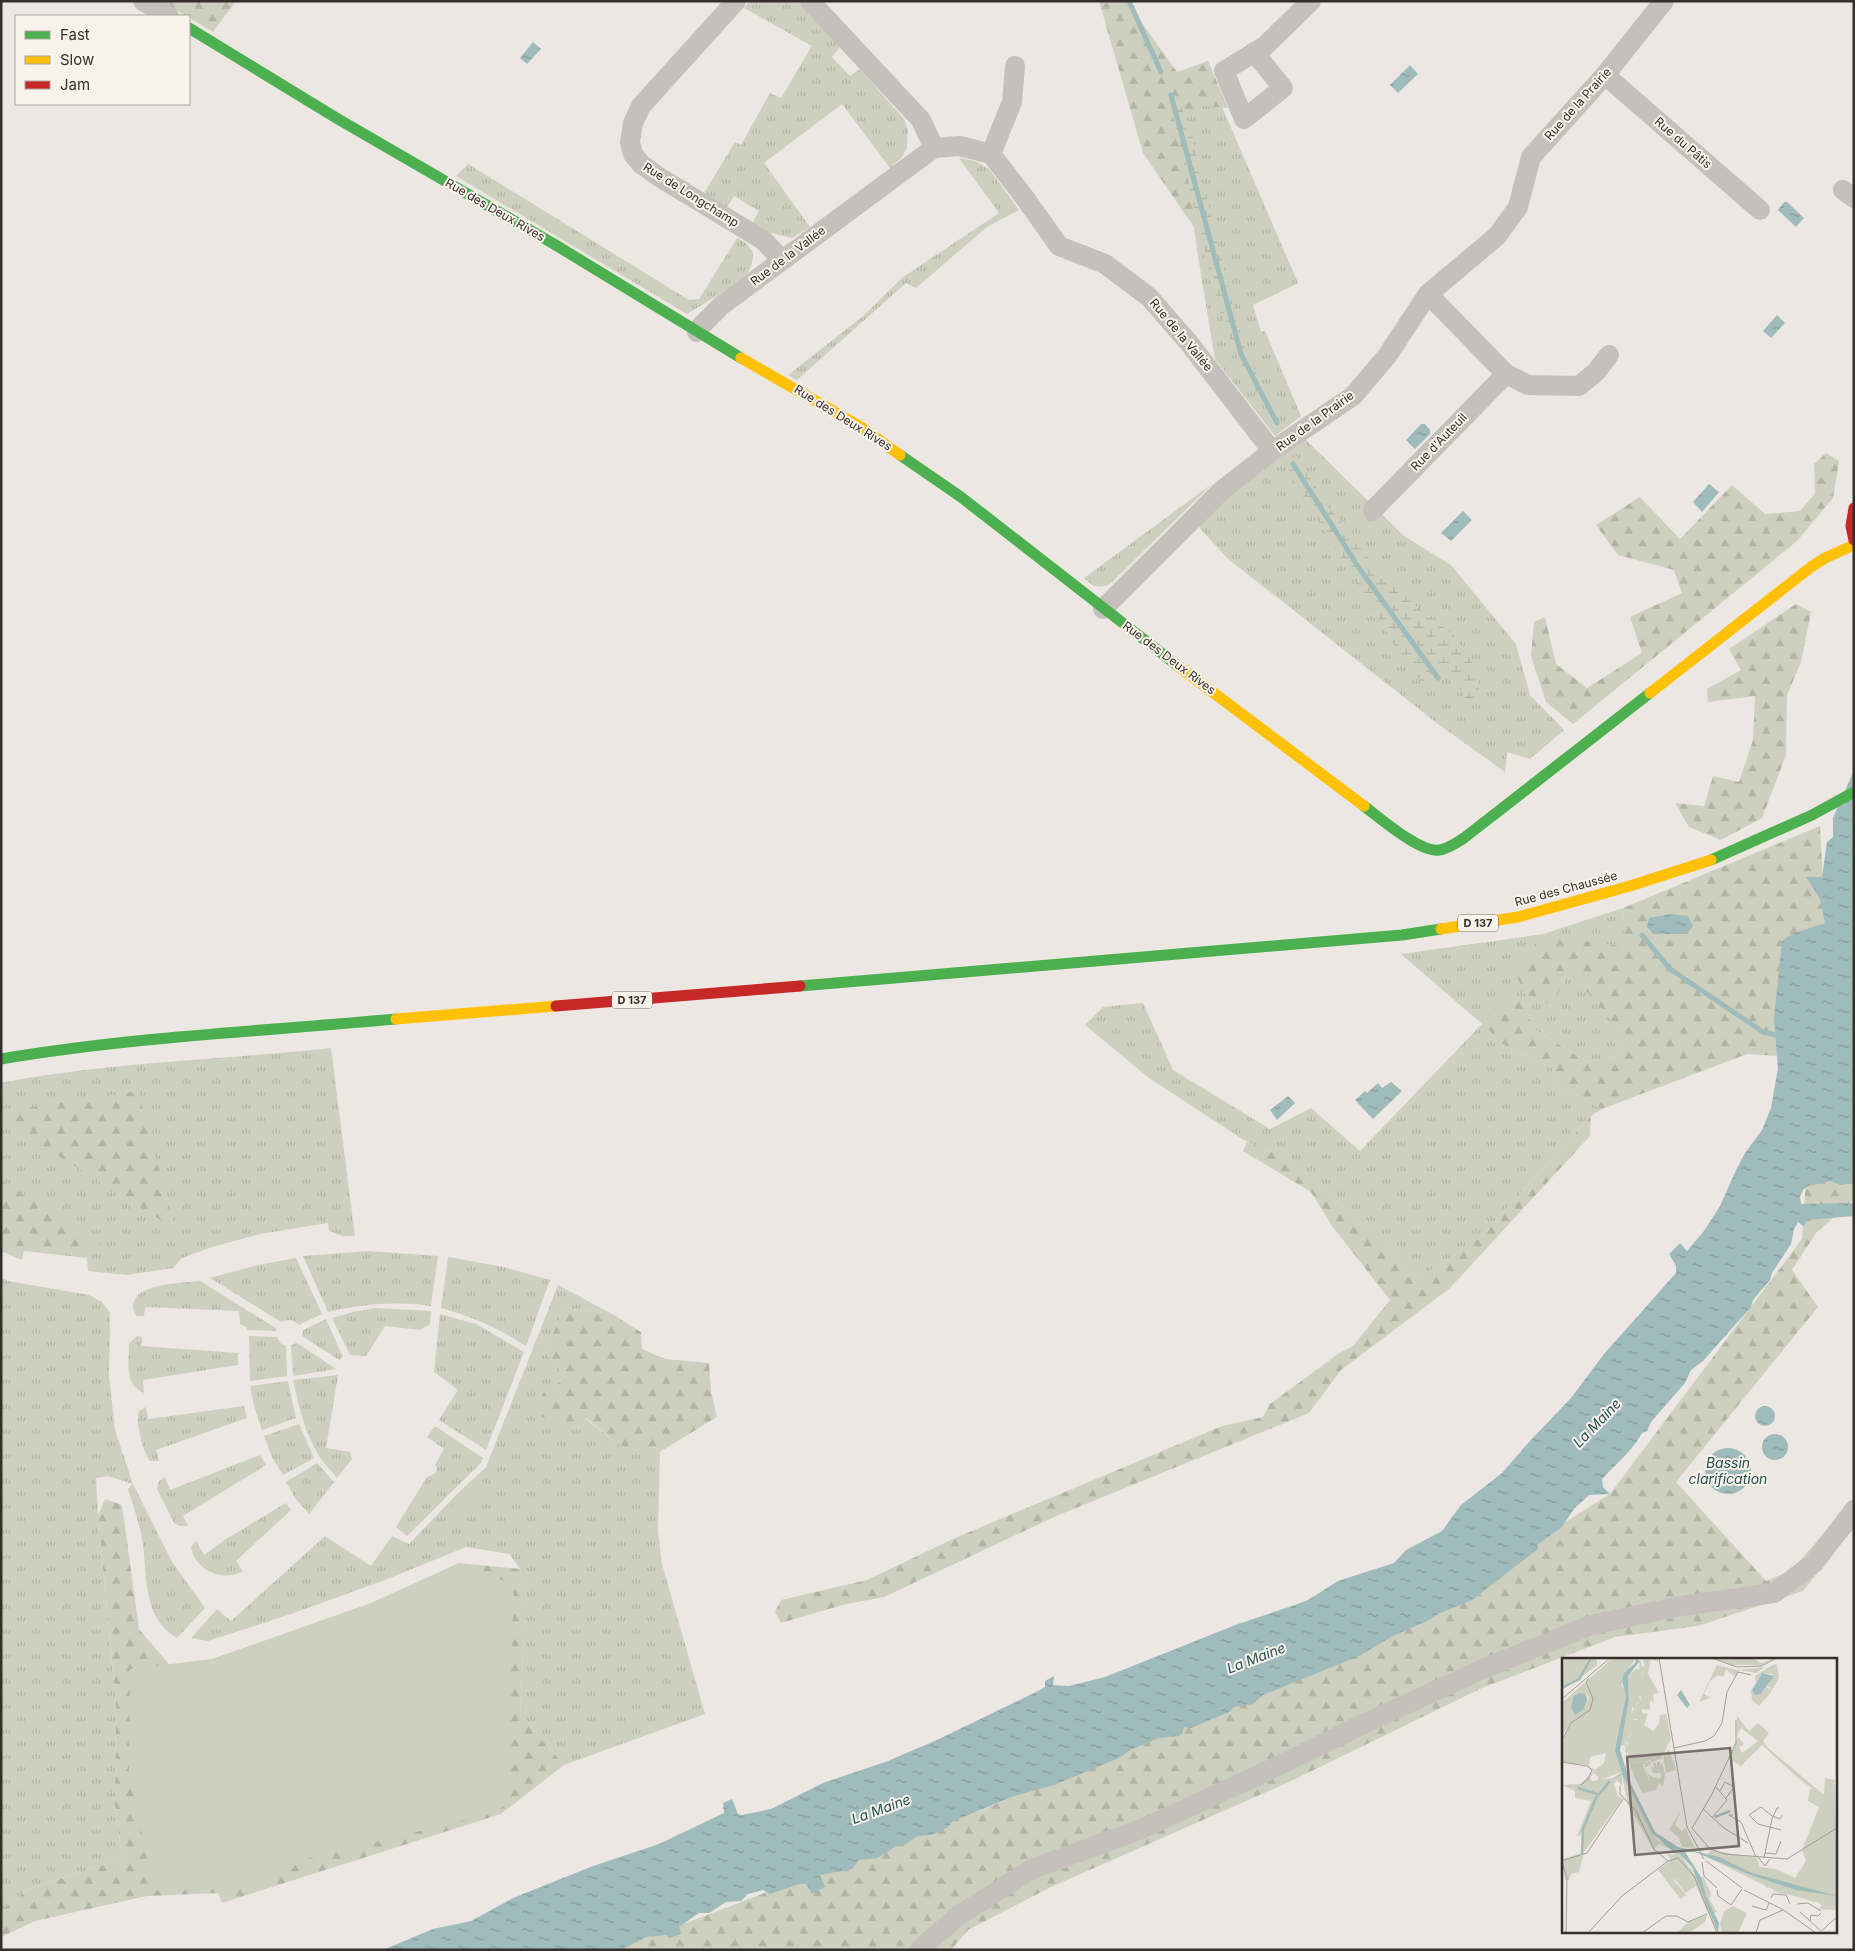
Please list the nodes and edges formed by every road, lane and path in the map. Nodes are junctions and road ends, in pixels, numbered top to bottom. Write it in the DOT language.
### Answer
graph roads {
  1 [pos="142,1"];
  2 [pos="736,1"];
  3 [pos="810,1"];
  4 [pos="1311,1"];
  5 [pos="1664,1"];
  6 [pos="167,15"];
  7 [pos="190,29"];
  8 [pos="1254,52"];
  9 [pos="1015,66"];
  10 [pos="1605,75"];
  11 [pos="934,148"];
  12 [pos="991,154"];
  13 [pos="1760,210"];
  14 [pos="782,260"];
  15 [pos="1428,294"];
  16 [pos="698,332"];
  17 [pos="1609,356"];
  18 [pos="1506,374"];
  19 [pos="1272,451"];
  20 [pos="1854,508"];
  21 [pos="1372,510"];
  22 [pos="1854,540"];
  23 [pos="1854,545"];
  24 [pos="1103,609"];
  25 [pos="1854,792"];
  26 [pos="13,1058"];
  27 [pos="1,1059"];
  28 [pos="1,1063"];
  29 [pos="1854,1510"];
  30 [pos="919,1950"];
  1 -- 6 [label="street"];
  2 -- 14 [label="street, Rue de Longchamp"];
  3 -- 11 [label="street"];
  4 -- 8 [label="street"];
  5 -- 10 [label="street, Rue de la Prairie"];
  7 -- 16 [label="street, Rue des Deux Rives"];
  9 -- 12 [label="street"];
  10 -- 13 [label="street, Rue du Pâtis"];
  10 -- 15 [label="street, Rue de la Prairie"];
  11 -- 12 [label="street"];
  11 -- 14 [label="street, Rue de la Vallée"];
  12 -- 19 [label="street, Rue de la Vallée"];
  14 -- 16 [label="street, Rue de la Vallée"];
  15 -- 18 [label="street"];
  15 -- 19 [label="street, Rue de la Prairie"];
  16 -- 24 [label="street, Rue des Deux Rives"];
  17 -- 18 [label="street"];
  18 -- 21 [label="street, Rue d'Auteuil"];
  19 -- 24 [label="street, Rue de la Prairie"];
  20 -- 22 [label="street"];
  23 -- 24 [label="street, Rue des Deux Rives"];
  25 -- 26 [label="street, Rue des Chaussée / D 137"];
  26 -- 27 [label="street, D 137"];
  26 -- 28 [label="street, D 137"];
  29 -- 30 [label="street"];
}
